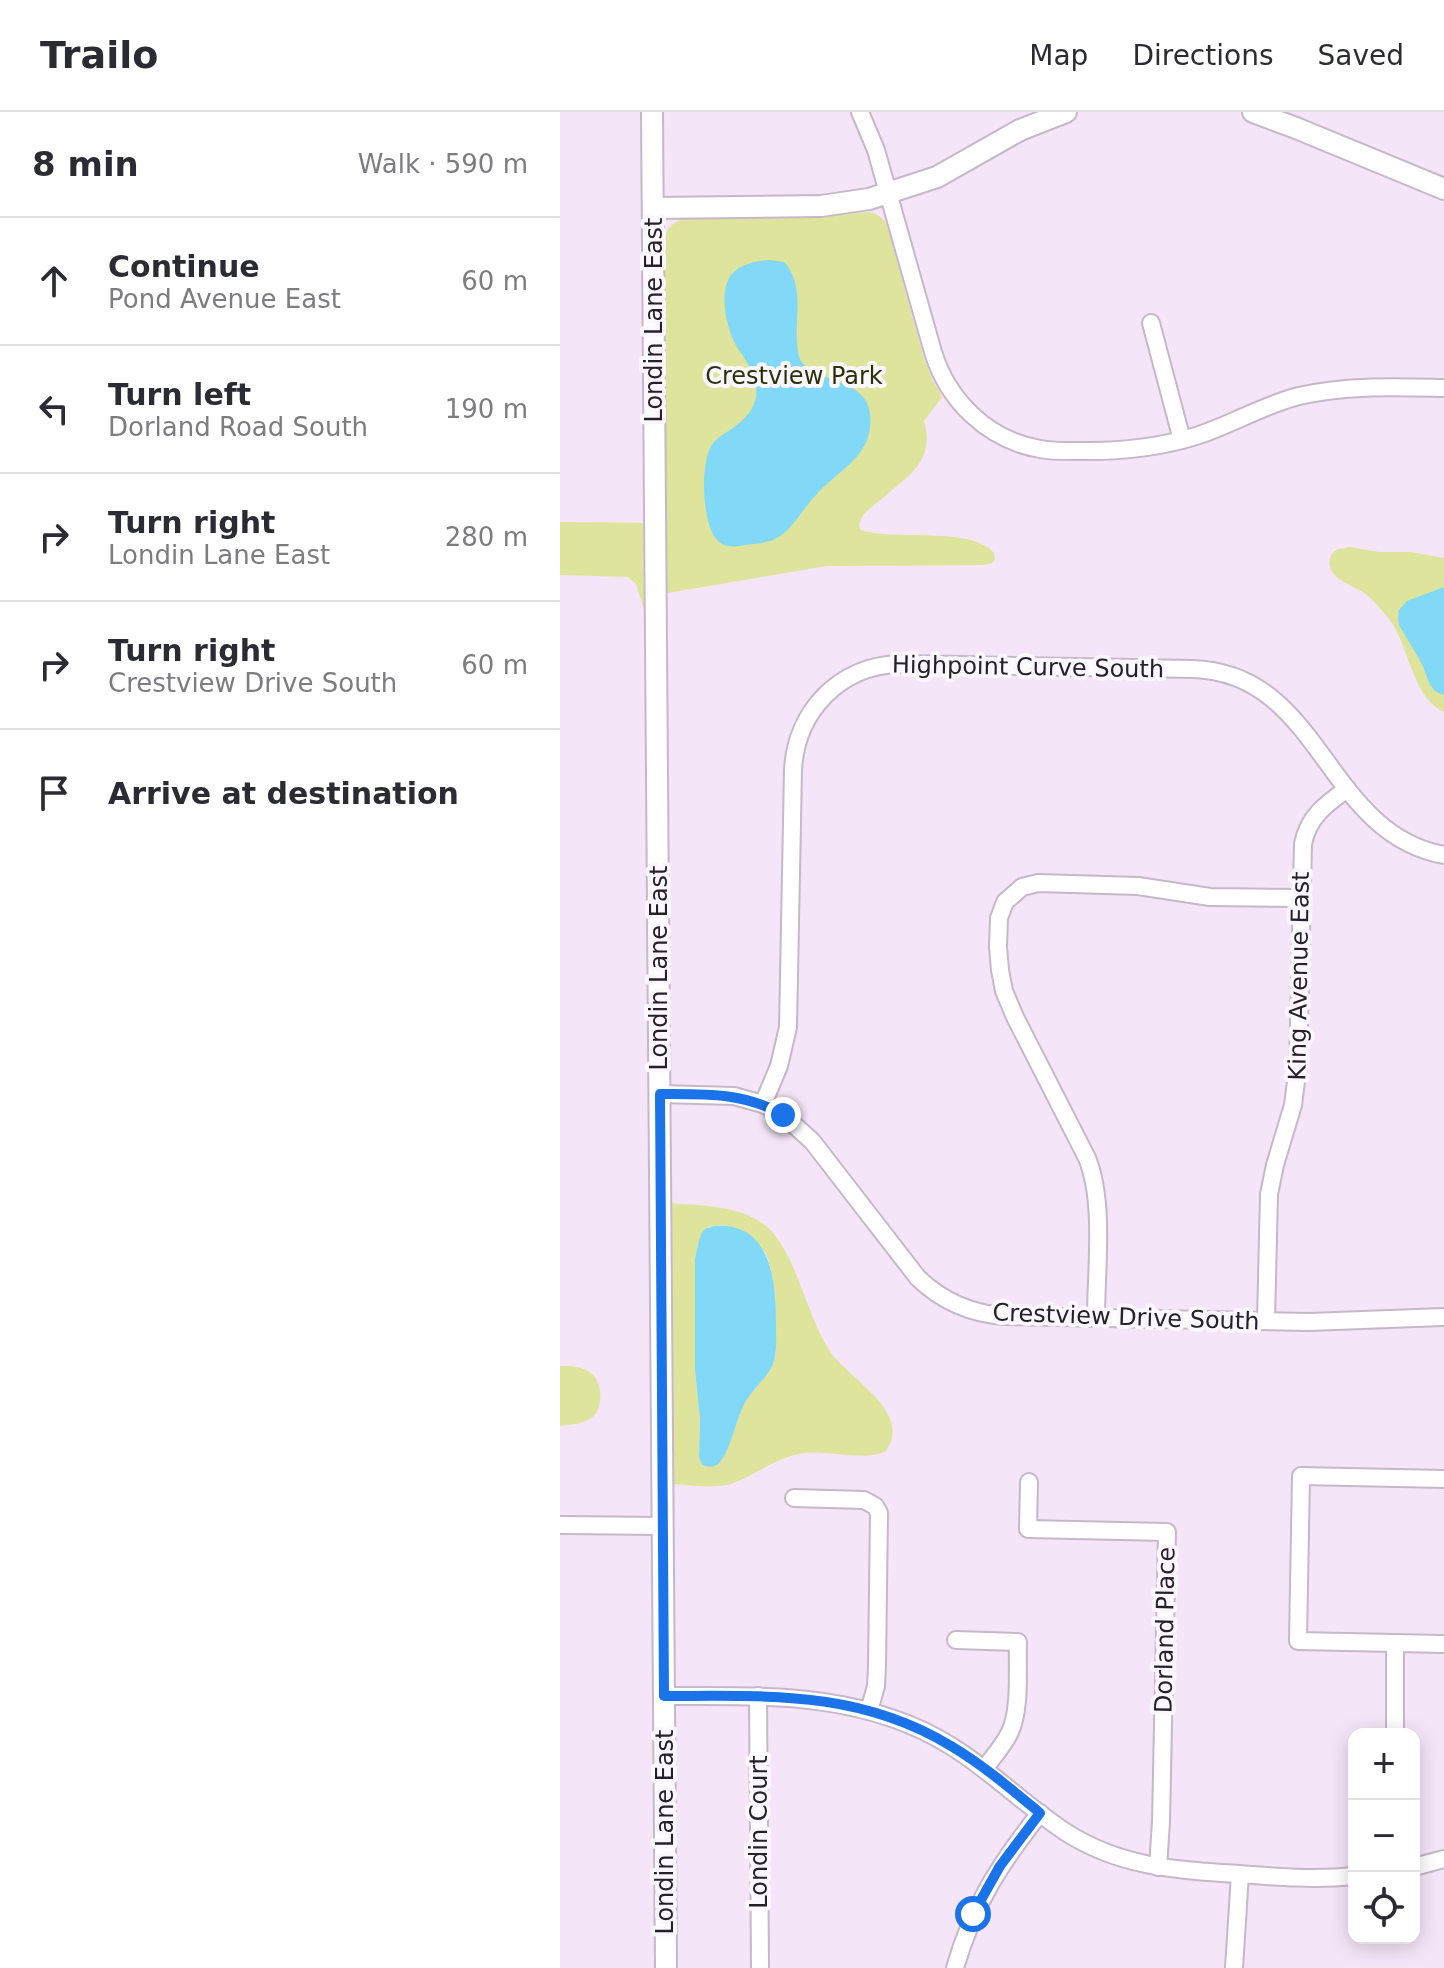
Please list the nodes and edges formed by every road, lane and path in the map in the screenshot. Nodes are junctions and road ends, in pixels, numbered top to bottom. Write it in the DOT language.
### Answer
graph roads {
  1 [pos="652,112"];
  2 [pos="860,112"];
  3 [pos="1066,112"];
  4 [pos="1253,112"];
  5 [pos="1444,189"];
  6 [pos="889,193"];
  7 [pos="653,208"];
  8 [pos="1151,323"];
  9 [pos="1444,388"];
  10 [pos="1182,440"];
  11 [pos="1347,789"];
  12 [pos="1444,855"];
  13 [pos="1301,898"];
  14 [pos="660,1094"];
  15 [pos="763,1104"];
  16 [pos="1096,1317"];
  17 [pos="1444,1317"];
  18 [pos="1266,1321"];
  19 [pos="1444,1479"];
  20 [pos="1029,1482"];
  21 [pos="794,1498"];
  22 [pos="560,1525"];
  23 [pos="663,1526"];
  24 [pos="956,1640"];
  25 [pos="1395,1643"];
  26 [pos="1444,1644"];
  27 [pos="664,1696"];
  28 [pos="758,1696"];
  29 [pos="869,1711"];
  30 [pos="1395,1728"];
  31 [pos="984,1769"];
  32 [pos="1040,1813"];
  33 [pos="1444,1859"];
  34 [pos="1420,1865"];
  35 [pos="1158,1867"];
  36 [pos="1240,1874"];
  37 [pos="1348,1876"];
  38 [pos="666,1968"];
  39 [pos="760,1968"];
  40 [pos="955,1968"];
  41 [pos="1234,1968"];
  1 -- 7 [label="street, Londin Lane East"];
  2 -- 6 [label="street"];
  3 -- 6 [label="street"];
  4 -- 5 [label="street"];
  6 -- 7 [label="street"];
  6 -- 10 [label="street"];
  7 -- 14 [label="street, Londin Lane East"];
  8 -- 10 [label="street"];
  9 -- 10 [label="street"];
  11 -- 12 [label="street, Highpoint Curve South"];
  11 -- 13 [label="street, King Avenue East"];
  11 -- 15 [label="street, Highpoint Curve South"];
  13 -- 16 [label="street"];
  13 -- 18 [label="street, King Avenue East"];
  14 -- 15 [label="street, Crestview Drive South"];
  14 -- 23 [label="street, Londin Lane East"];
  15 -- 16 [label="street, Crestview Drive South"];
  16 -- 18 [label="street, Crestview Drive South"];
  17 -- 18 [label="street, Crestview Drive South"];
  19 -- 25 [label="street"];
  20 -- 35 [label="street, Dorland Place"];
  21 -- 29 [label="street"];
  22 -- 23 [label="street"];
  23 -- 27 [label="street, Londin Lane East"];
  24 -- 31 [label="street"];
  25 -- 26 [label="street"];
  25 -- 30 [label="street"];
  27 -- 28 [label="street"];
  27 -- 38 [label="street, Londin Lane East"];
  28 -- 29 [label="street"];
  28 -- 39 [label="street, Londin Court"];
  29 -- 31 [label="street"];
  31 -- 32 [label="street"];
  32 -- 35 [label="street"];
  32 -- 40 [label="street"];
  33 -- 34 [label="street"];
  35 -- 36 [label="street"];
  36 -- 37 [label="street"];
  36 -- 41 [label="street"];
}
